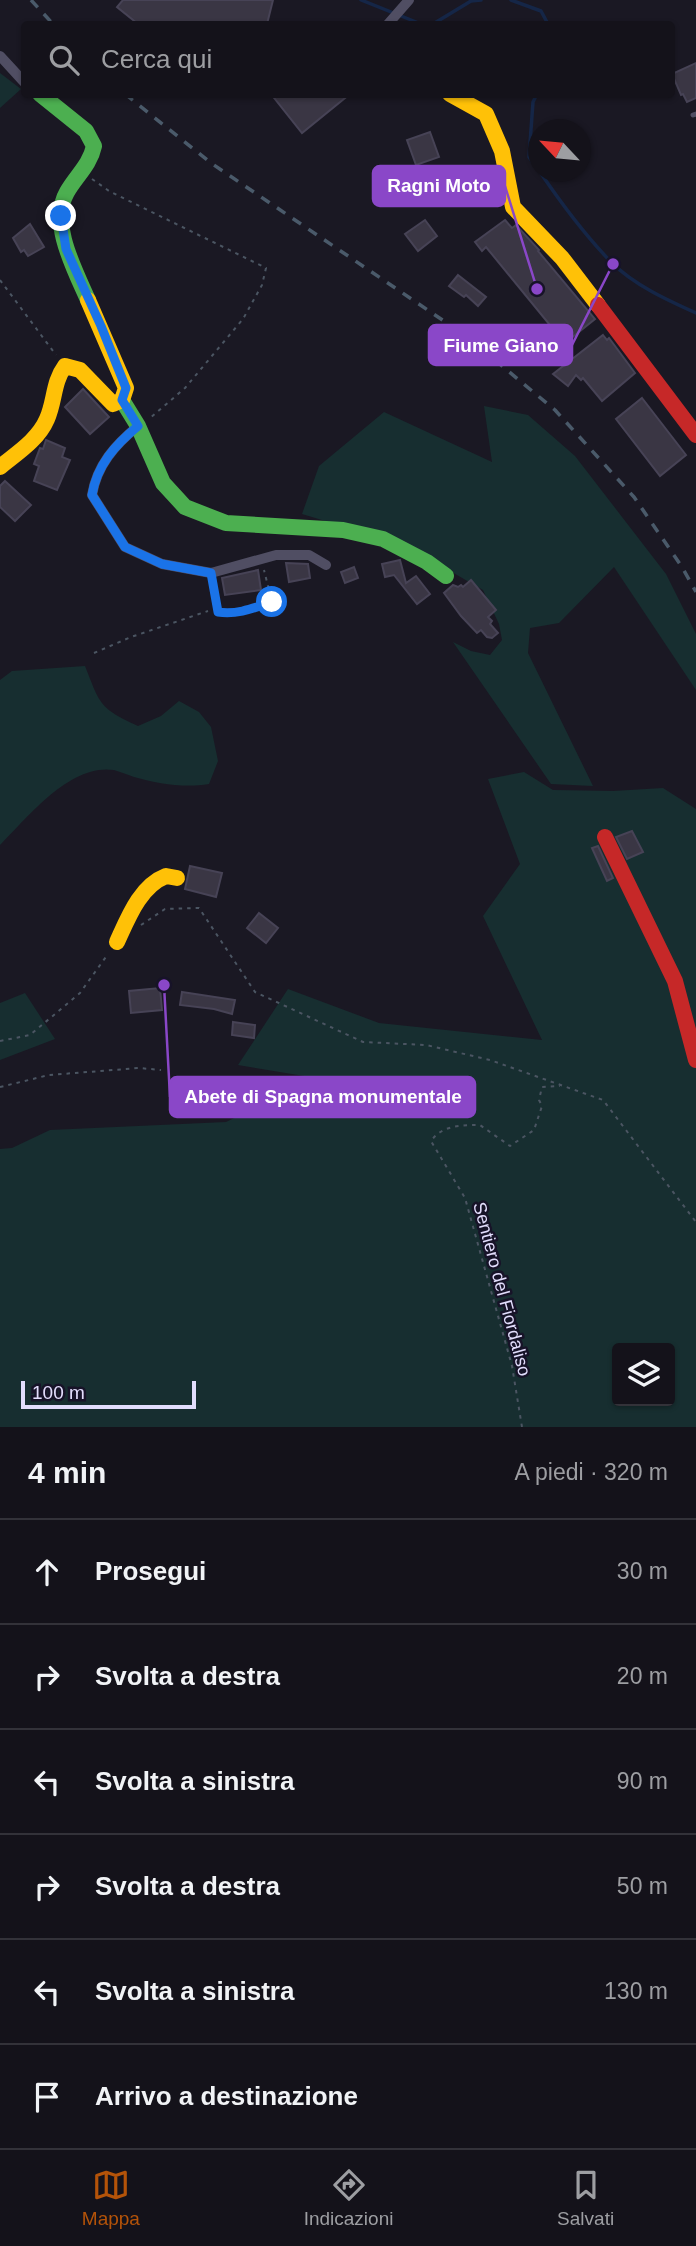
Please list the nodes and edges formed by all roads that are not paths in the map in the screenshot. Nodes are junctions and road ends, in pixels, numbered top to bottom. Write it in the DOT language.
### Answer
graph roads {
  1 [pos="409,0"];
  2 [pos="391,21"];
  3 [pos="0,56"];
  4 [pos="21,79"];
  5 [pos="45,98"];
  6 [pos="457,98"];
  7 [pos="122,400"];
  8 [pos="138,426"];
  9 [pos="696,435"];
  10 [pos="0,467"];
  11 [pos="326,565"];
  12 [pos="211,573"];
  13 [pos="446,576"];
  14 [pos="218,612"];
  15 [pos="605,837"];
  16 [pos="177,878"];
  17 [pos="117,942"];
  18 [pos="696,1060"];
  1 -- 2 [label="street"];
  3 -- 4 [label="street"];
  5 -- 7 [label="street"];
  6 -- 9 [label="street"];
  7 -- 8 [label="street"];
  7 -- 10 [label="street"];
  8 -- 12 [label="street"];
  8 -- 13 [label="street"];
  11 -- 12 [label="street"];
  12 -- 14 [label="lane"];
  15 -- 18 [label="street"];
  16 -- 17 [label="street"];
}
